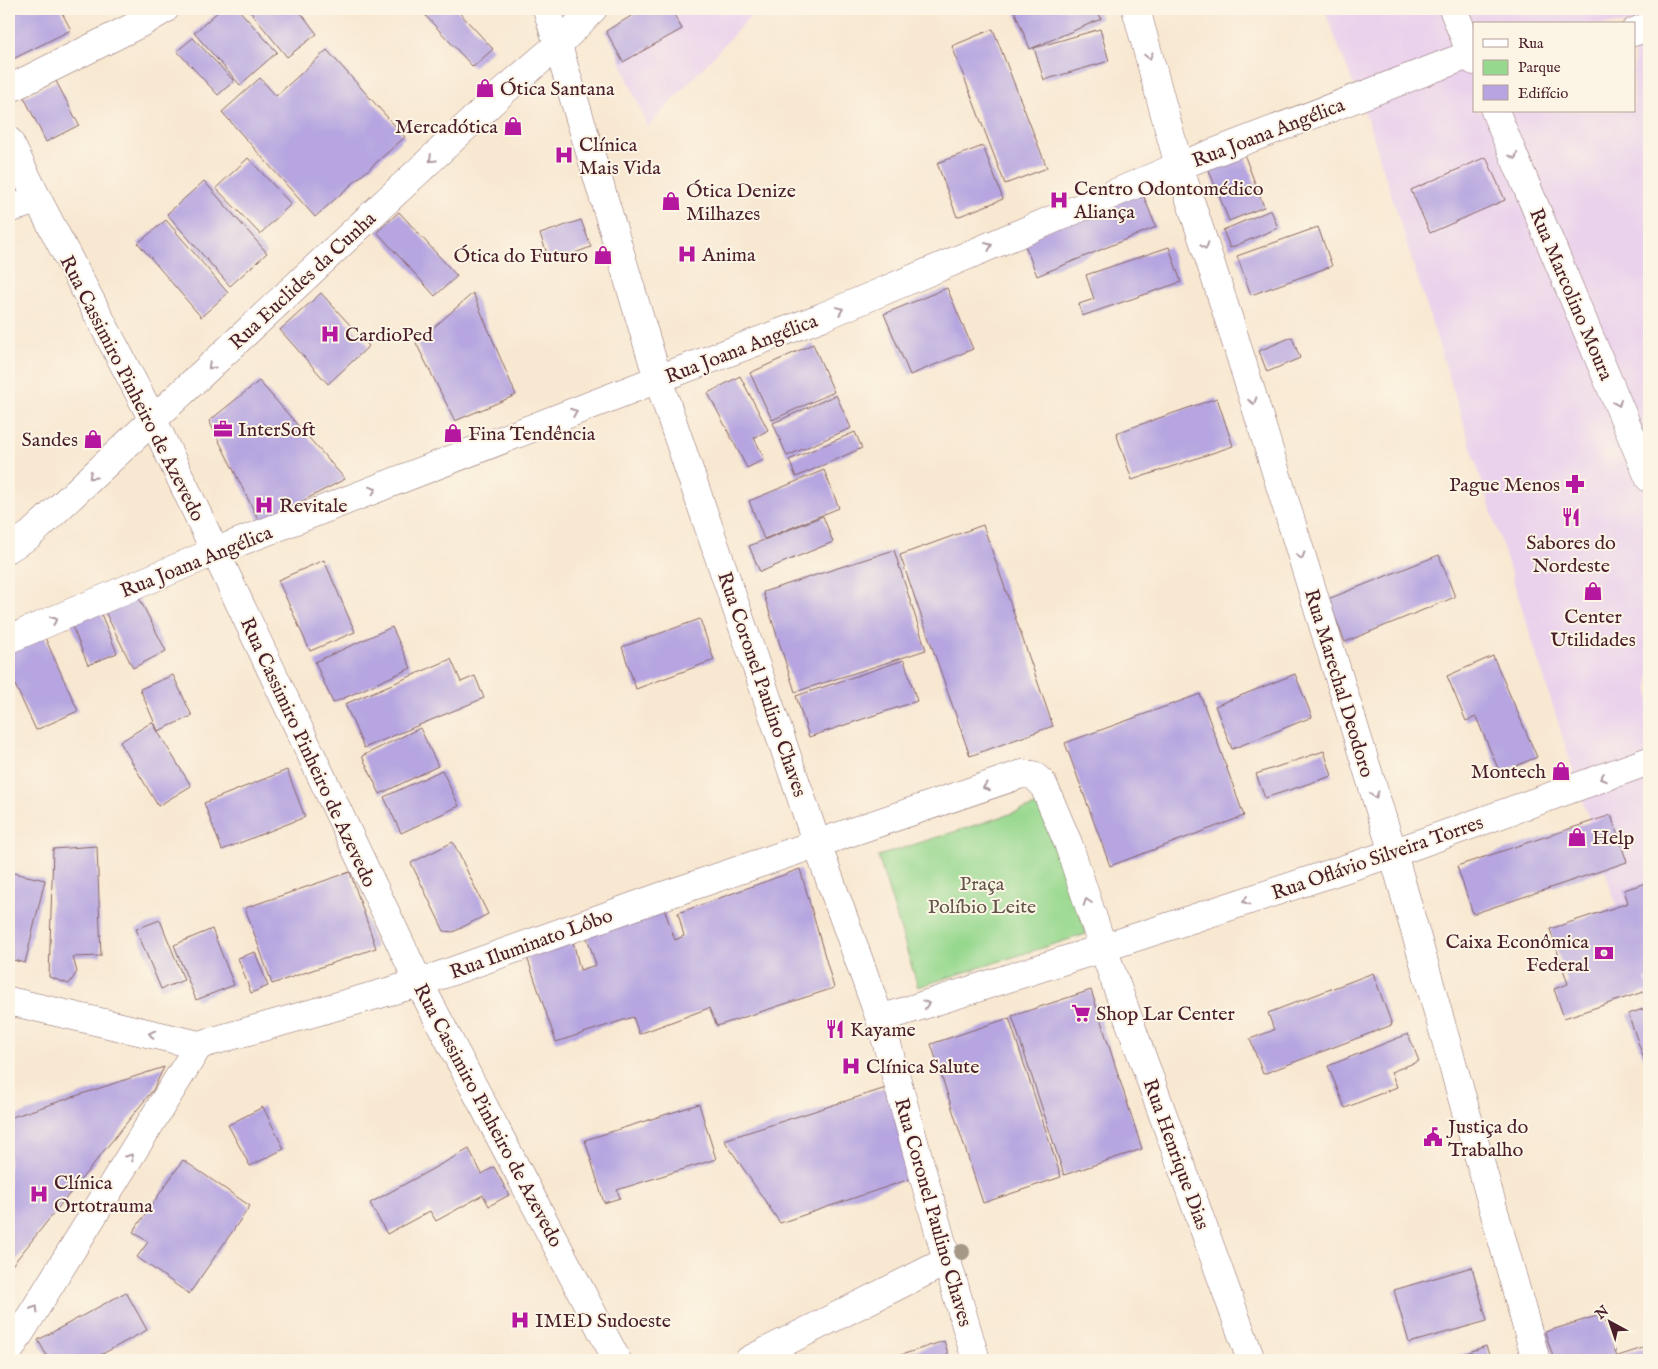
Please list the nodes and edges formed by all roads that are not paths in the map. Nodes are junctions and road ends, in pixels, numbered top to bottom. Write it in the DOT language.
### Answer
graph roads {
  1 [pos="165,9"];
  2 [pos="547,9"];
  3 [pos="593,9"];
  4 [pos="1136,9"];
  5 [pos="1453,9"];
  6 [pos="1649,26"];
  7 [pos="1636,31"];
  8 [pos="559,44"];
  9 [pos="1473,58"];
  10 [pos="9,89"];
  11 [pos="1495,112"];
  12 [pos="9,141"];
  13 [pos="1180,166"];
  14 [pos="38,200"];
  15 [pos="9,209"];
  16 [pos="658,379"];
  17 [pos="153,420"];
  18 [pos="1649,478"];
  19 [pos="9,548"];
  20 [pos="214,552"];
  21 [pos="9,639"];
  22 [pos="1649,762"];
  23 [pos="818,844"];
  24 [pos="1393,853"];
  25 [pos="1103,948"];
  26 [pos="419,983"];
  27 [pos="9,1001"];
  28 [pos="880,1019"];
  29 [pos="199,1045"];
  30 [pos="946,1262"];
  31 [pos="9,1351"];
  32 [pos="617,1360"];
  33 [pos="749,1360"];
  34 [pos="976,1360"];
  35 [pos="1251,1360"];
  36 [pos="1536,1360"];
  1 -- 10 [label="street"];
  2 -- 8 [label="street, Rua Coronel Paulino Chaves"];
  3 -- 8 [label="street, Rua Euclides da Cunha"];
  4 -- 13 [label="street, Rua Marechal Deodoro, one-way"];
  5 -- 9 [label="street"];
  6 -- 7 [label="street"];
  8 -- 16 [label="street, Rua Coronel Paulino Chaves"];
  8 -- 17 [label="street, Rua Euclides da Cunha, one-way"];
  9 -- 13 [label="street, Rua Joana Angélica"];
  11 -- 18 [label="street, Rua Marcolino Moura, one-way"];
  12 -- 14 [label="street, Rua Cassimiro Pinheiro de Azevedo"];
  16 -- 13 [label="street, Rua Joana Angélica, one-way"];
  13 -- 24 [label="street, Rua Marechal Deodoro, one-way"];
  14 -- 15 [label="street"];
  14 -- 17 [label="street, Rua Cassimiro Pinheiro de Azevedo"];
  20 -- 16 [label="street, Rua Joana Angélica, one-way"];
  16 -- 23 [label="street, Rua Coronel Paulino Chaves"];
  17 -- 19 [label="street, Rua Euclides da Cunha, one-way"];
  17 -- 20 [label="street, Rua Cassimiro Pinheiro de Azevedo"];
  21 -- 20 [label="street, Rua Joana Angélica, one-way"];
  20 -- 26 [label="street, Rua Cassimiro Pinheiro de Azevedo"];
  22 -- 24 [label="street, Rua Oflávio Silveira Torres, one-way"];
  25 -- 23 [label="street, one-way"];
  23 -- 26 [label="street, Rua Iluminato Lôbo"];
  23 -- 28 [label="street, Rua Coronel Paulino Chaves"];
  24 -- 25 [label="street, Rua Oflávio Silveira Torres, one-way"];
  24 -- 36 [label="street, Rua Marechal Deodoro"];
  28 -- 25 [label="street, one-way"];
  25 -- 35 [label="street, Rua Henrique Dias"];
  26 -- 29 [label="street, Rua Iluminato Lôbo"];
  26 -- 32 [label="street, Rua Cassimiro Pinheiro de Azevedo"];
  29 -- 27 [label="street, Rua Iluminato Lôbo, one-way"];
  28 -- 30 [label="street, Rua Coronel Paulino Chaves"];
  31 -- 29 [label="street, one-way"];
  30 -- 33 [label="street"];
  30 -- 34 [label="street, Rua Coronel Paulino Chaves"];
}
